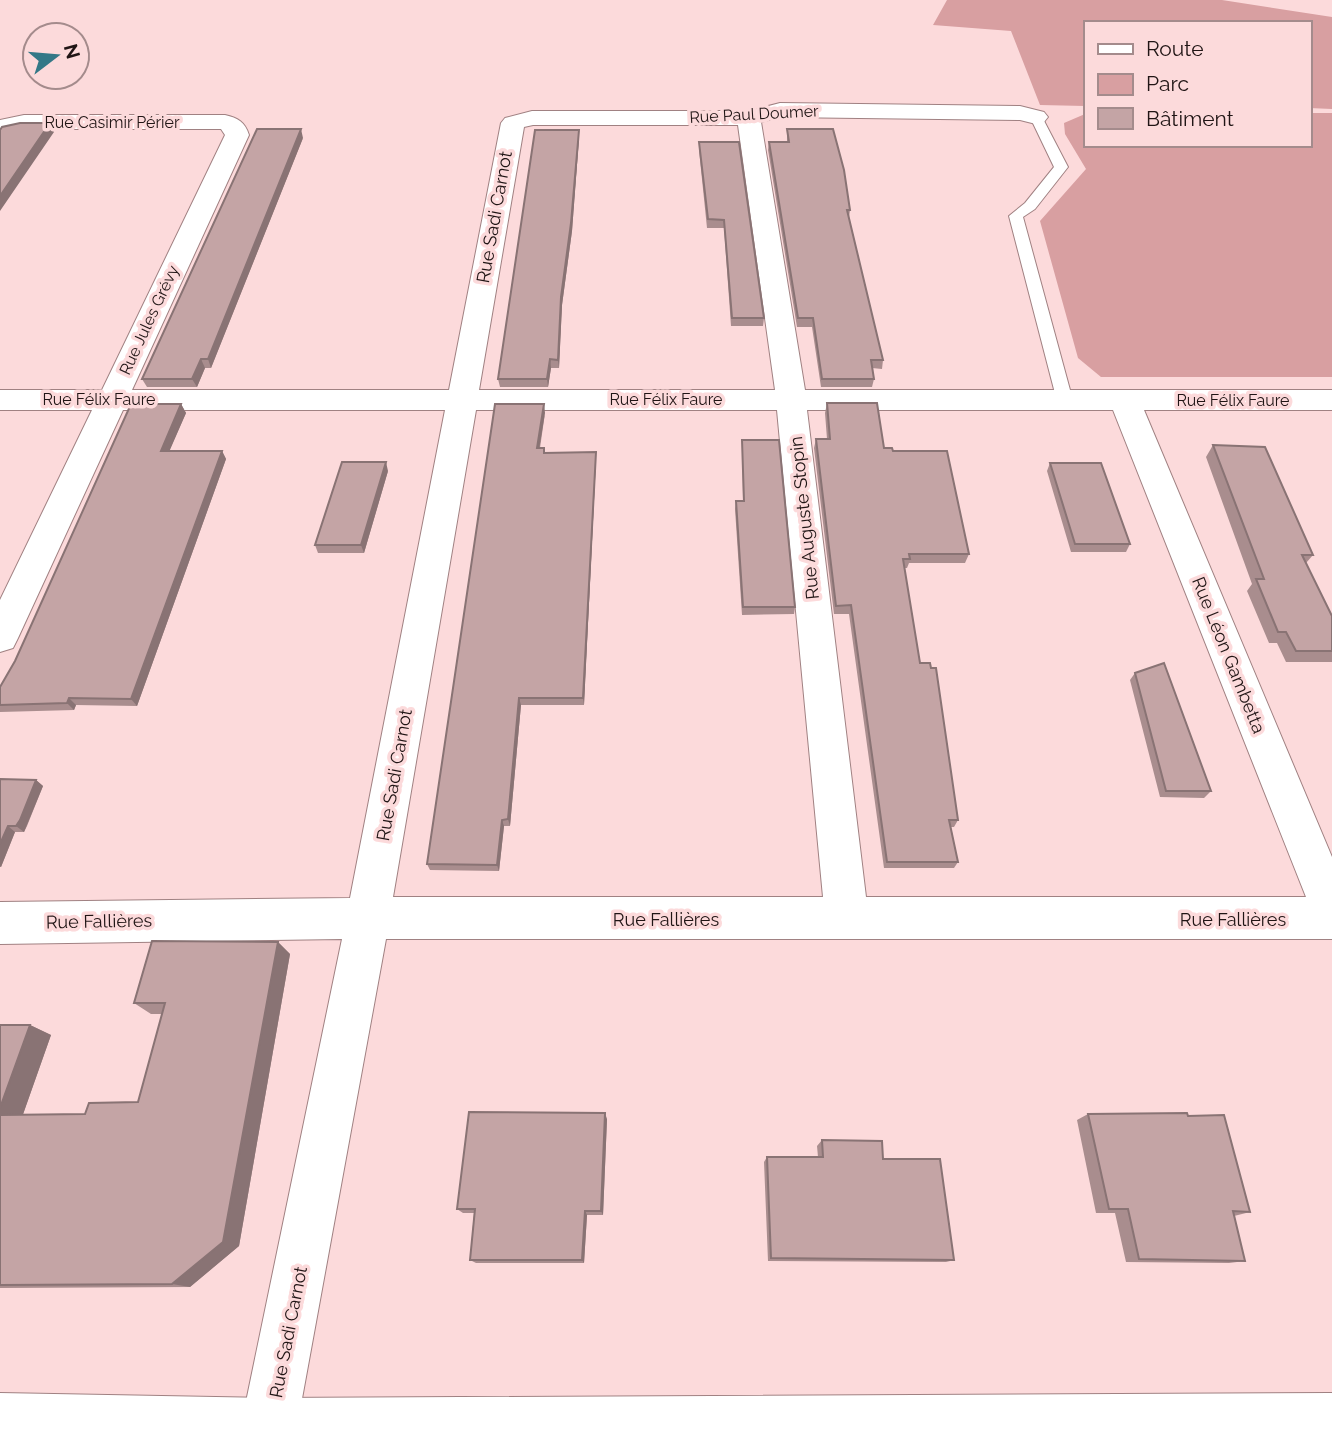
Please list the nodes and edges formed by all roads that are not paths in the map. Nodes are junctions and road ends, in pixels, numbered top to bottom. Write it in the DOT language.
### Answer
graph roads {
  1 [pos="1036,117"];
  2 [pos="749,118"];
  3 [pos="225,122"];
  4 [pos="513,123"];
  5 [pos="0,127"];
  6 [pos="112,398"];
  7 [pos="791,399"];
  8 [pos="0,400"];
  9 [pos="461,400"];
  10 [pos="1332,400"];
  11 [pos="1065,401"];
  12 [pos="1125,401"];
  13 [pos="0,638"];
  14 [pos="1332,909"];
  15 [pos="368,918"];
  16 [pos="1332,918"];
  17 [pos="847,919"];
  18 [pos="0,923"];
  19 [pos="1332,1421"];
  20 [pos="5,1426"];
  21 [pos="269,1426"];
  1 -- 2 [label="street, Rue Paul Doumer"];
  1 -- 11 [label="lane"];
  2 -- 4 [label="street, Rue Paul Doumer"];
  2 -- 7 [label="street, Rue Auguste Stopin"];
  3 -- 5 [label="street, Rue Casimir Périer"];
  3 -- 6 [label="street, Rue Jules Grévy"];
  4 -- 9 [label="street, Rue Sadi Carnot"];
  6 -- 8 [label="street, Rue Félix Faure"];
  6 -- 9 [label="street, Rue Félix Faure"];
  6 -- 13 [label="street, Rue Jules Grévy"];
  7 -- 9 [label="street, Rue Félix Faure"];
  7 -- 11 [label="street, Rue Félix Faure"];
  7 -- 17 [label="street, Rue Auguste Stopin"];
  9 -- 15 [label="street, Rue Sadi Carnot"];
  10 -- 12 [label="street, Rue Félix Faure"];
  11 -- 12 [label="street, Rue Félix Faure"];
  12 -- 14 [label="street, Rue Léon Gambetta"];
  15 -- 17 [label="street, Rue Fallières"];
  15 -- 18 [label="street, Rue Fallières"];
  15 -- 21 [label="street, Rue Sadi Carnot"];
  16 -- 17 [label="street, Rue Fallières"];
  19 -- 21 [label="street"];
  20 -- 21 [label="street"];
}
